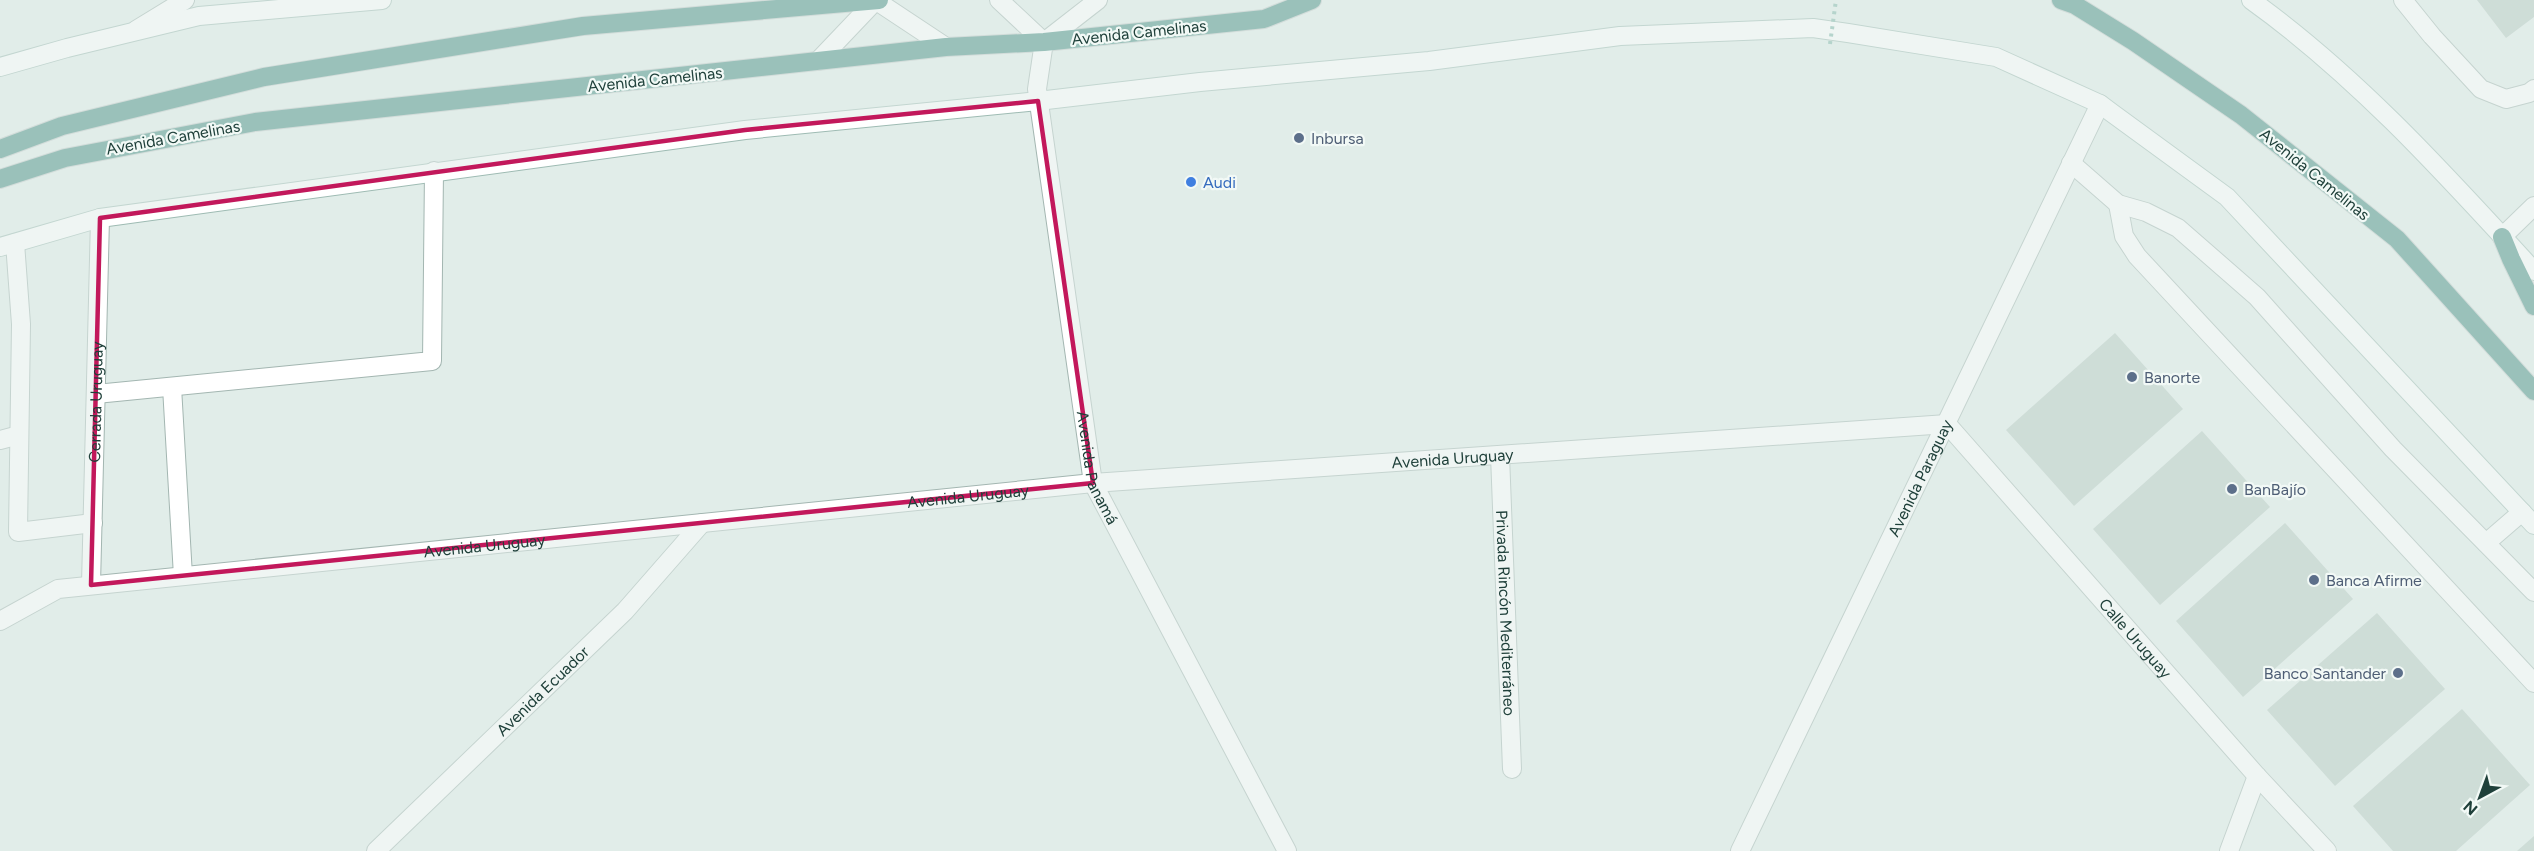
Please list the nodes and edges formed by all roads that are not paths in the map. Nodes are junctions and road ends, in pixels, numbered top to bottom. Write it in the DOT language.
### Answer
graph roads {
  1 [pos="185,0"];
  2 [pos="382,0"];
  3 [pos="876,0"];
  4 [pos="999,0"];
  5 [pos="1098,0"];
  6 [pos="1312,0"];
  7 [pos="2061,0"];
  8 [pos="2251,0"];
  9 [pos="2403,0"];
  10 [pos="132,32"];
  11 [pos="1044,42"];
  12 [pos="946,48"];
  13 [pos="818,61"];
  14 [pos="0,68"];
  15 [pos="2534,89"];
  16 [pos="1038,101"];
  17 [pos="2100,104"];
  18 [pos="62,126"];
  19 [pos="0,149"];
  20 [pos="64,158"];
  21 [pos="2072,163"];
  22 [pos="434,171"];
  23 [pos="0,179"];
  24 [pos="2118,204"];
  25 [pos="2534,206"];
  26 [pos="100,218"];
  27 [pos="2502,237"];
  28 [pos="8,245"];
  29 [pos="2534,271"];
  30 [pos="2534,306"];
  31 [pos="172,387"];
  32 [pos="2534,391"];
  33 [pos="96,394"];
  34 [pos="1947,424"];
  35 [pos="19,435"];
  36 [pos="0,440"];
  37 [pos="1500,455"];
  38 [pos="1093,483"];
  39 [pos="2528,519"];
  40 [pos="93,523"];
  41 [pos="702,523"];
  42 [pos="2486,543"];
  43 [pos="183,576"];
  44 [pos="91,585"];
  45 [pos="2534,592"];
  46 [pos="0,621"];
  47 [pos="2534,683"];
  48 [pos="1512,769"];
  49 [pos="2257,776"];
  50 [pos="376,851"];
  51 [pos="1287,851"];
  52 [pos="1740,851"];
  53 [pos="2229,851"];
  54 [pos="2327,851"];
  1 -- 10 [label="street"];
  2 -- 10 [label="street"];
  3 -- 12 [label="street"];
  3 -- 13 [label="street"];
  3 -- 18 [label="highway, Avenida Camelinas"];
  4 -- 11 [label="street"];
  5 -- 11 [label="street"];
  6 -- 11 [label="highway, Avenida Camelinas"];
  7 -- 32 [label="highway, Avenida Camelinas"];
  8 -- 27 [label="street"];
  9 -- 15 [label="street"];
  10 -- 14 [label="street"];
  11 -- 12 [label="highway, Avenida Camelinas"];
  11 -- 16 [label="street, Avenida Panamá"];
  12 -- 13 [label="highway, Avenida Camelinas"];
  13 -- 20 [label="highway, Avenida Camelinas"];
  16 -- 17 [label="street"];
  16 -- 22 [label="street"];
  16 -- 38 [label="street, Avenida Panamá"];
  17 -- 21 [label="street, Avenida Paraguay"];
  17 -- 39 [label="street"];
  18 -- 19 [label="highway, Avenida Camelinas"];
  18 -- 20 [label="highway"];
  20 -- 23 [label="highway, Avenida Camelinas"];
  21 -- 24 [label="street"];
  21 -- 34 [label="street, Avenida Paraguay"];
  22 -- 26 [label="street"];
  22 -- 31 [label="street"];
  24 -- 42 [label="street"];
  24 -- 47 [label="street"];
  25 -- 27 [label="street"];
  26 -- 28 [label="street"];
  26 -- 33 [label="street, Cerrada Uruguay"];
  27 -- 29 [label="street"];
  27 -- 30 [label="highway"];
  28 -- 35 [label="street"];
  31 -- 33 [label="street"];
  31 -- 43 [label="street"];
  33 -- 40 [label="street, Cerrada Uruguay"];
  34 -- 37 [label="street, Avenida Uruguay"];
  34 -- 49 [label="street, Calle Uruguay"];
  34 -- 52 [label="street, Avenida Paraguay"];
  35 -- 36 [label="street"];
  35 -- 40 [label="street"];
  37 -- 38 [label="street, Avenida Uruguay"];
  37 -- 48 [label="street, Privada Rincón Mediterráneo"];
  38 -- 41 [label="street, Avenida Uruguay"];
  38 -- 51 [label="street, Avenida Panamá"];
  39 -- 42 [label="street"];
  40 -- 44 [label="street, Cerrada Uruguay"];
  41 -- 43 [label="street, Avenida Uruguay"];
  41 -- 50 [label="street, Avenida Ecuador"];
  42 -- 45 [label="street"];
  43 -- 44 [label="street, Avenida Uruguay"];
  44 -- 46 [label="street, Avenida Uruguay"];
  49 -- 53 [label="street"];
  49 -- 54 [label="street, Calle Uruguay"];
}
